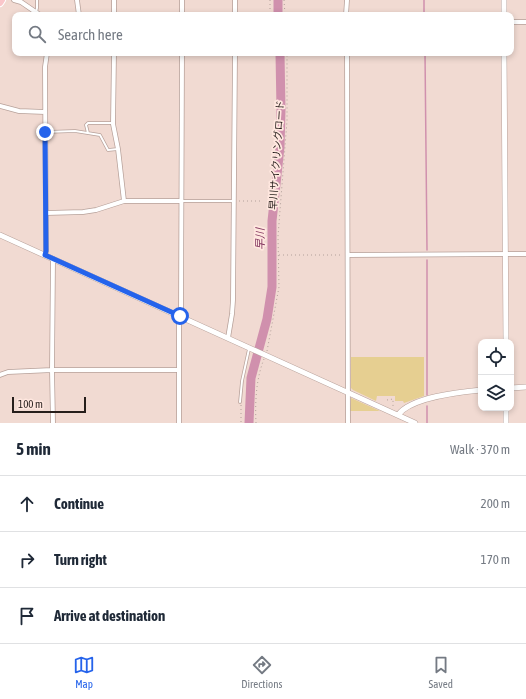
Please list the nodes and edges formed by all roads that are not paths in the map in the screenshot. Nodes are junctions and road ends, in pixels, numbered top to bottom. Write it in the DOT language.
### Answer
graph roads {
  1 [pos="2,0"];
  2 [pos="14,0"];
  3 [pos="37,0"];
  4 [pos="78,0"];
  5 [pos="114,0"];
  6 [pos="182,0"];
  7 [pos="235,0"];
  8 [pos="347,0"];
  9 [pos="504,0"];
  10 [pos="0,2"];
  11 [pos="35,12"];
  12 [pos="38,12"];
  13 [pos="78,12"];
  14 [pos="114,12"];
  15 [pos="182,12"];
  16 [pos="235,12"];
  17 [pos="346,12"];
  18 [pos="504,12"];
  19 [pos="514,22"];
  20 [pos="526,22"];
  21 [pos="47,56"];
  22 [pos="114,56"];
  23 [pos="182,56"];
  24 [pos="235,56"];
  25 [pos="347,56"];
  26 [pos="504,56"];
  27 [pos="0,106"];
  28 [pos="45,112"];
  29 [pos="113,122"];
  30 [pos="45,132"];
  31 [pos="88,133"];
  32 [pos="118,150"];
  33 [pos="124,201"];
  34 [pos="181,201"];
  35 [pos="234,201"];
  36 [pos="46,213"];
  37 [pos="0,235"];
  38 [pos="505,254"];
  39 [pos="526,254"];
  40 [pos="45,255"];
  41 [pos="348,255"];
  42 [pos="53,259"];
  43 [pos="180,316"];
  44 [pos="228,338"];
  45 [pos="506,339"];
  46 [pos="251,348"];
  47 [pos="52,370"];
  48 [pos="179,370"];
  49 [pos="0,375"];
  50 [pos="526,387"];
  51 [pos="514,388"];
  52 [pos="478,390"];
  53 [pos="348,392"];
  54 [pos="240,402"];
  55 [pos="506,411"];
  56 [pos="398,415"];
  57 [pos="53,423"];
  58 [pos="179,423"];
  59 [pos="348,423"];
  60 [pos="415,423"];
  61 [pos="506,423"];
  1 -- 10 [label="main road"];
  2 -- 11 [label="street"];
  3 -- 12 [label="lane"];
  4 -- 13 [label="street"];
  5 -- 14 [label="street"];
  6 -- 15 [label="street"];
  7 -- 16 [label="street"];
  8 -- 17 [label="street"];
  9 -- 18 [label="street"];
  19 -- 20 [label="street"];
  21 -- 28 [label="street"];
  22 -- 29 [label="street"];
  23 -- 34 [label="street"];
  24 -- 35 [label="street"];
  25 -- 41 [label="street"];
  26 -- 38 [label="street"];
  27 -- 28 [label="street"];
  28 -- 30 [label="street"];
  29 -- 31 [label="lane"];
  29 -- 32 [label="street"];
  30 -- 31 [label="lane"];
  30 -- 36 [label="street"];
  31 -- 32 [label="lane"];
  32 -- 33 [label="street"];
  33 -- 34 [label="street"];
  33 -- 36 [label="street"];
  34 -- 35 [label="lane"];
  34 -- 43 [label="street"];
  35 -- 44 [label="street"];
  36 -- 40 [label="street"];
  37 -- 40 [label="street"];
  38 -- 39 [label="street"];
  38 -- 41 [label="street"];
  38 -- 45 [label="street"];
  40 -- 42 [label="street"];
  41 -- 53 [label="street"];
  42 -- 43 [label="street"];
  42 -- 47 [label="street"];
  43 -- 44 [label="street"];
  43 -- 48 [label="street"];
  44 -- 46 [label="street"];
  46 -- 53 [label="street"];
  46 -- 54 [label="lane"];
  47 -- 48 [label="street"];
  47 -- 49 [label="street"];
  47 -- 57 [label="street"];
  48 -- 58 [label="street"];
  50 -- 51 [label="street"];
  52 -- 56 [label="street"];
  53 -- 56 [label="street"];
  53 -- 59 [label="street"];
  55 -- 61 [label="street"];
  56 -- 60 [label="street"];
}
